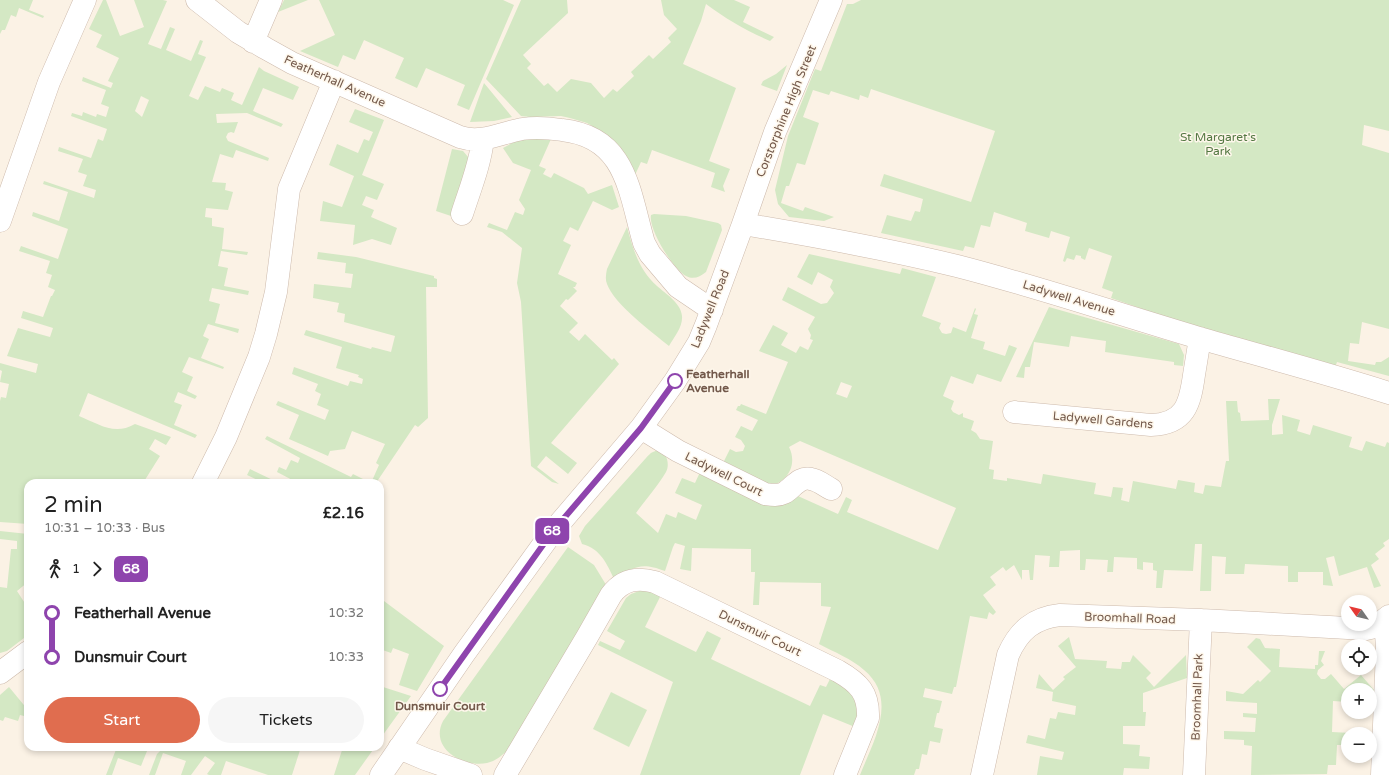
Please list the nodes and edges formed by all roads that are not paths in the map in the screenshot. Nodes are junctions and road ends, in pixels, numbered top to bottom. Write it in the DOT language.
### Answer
graph roads {
  1 [pos="85,0"];
  2 [pos="197,0"];
  3 [pos="271,0"];
  4 [pos="831,0"];
  5 [pos="253,42"];
  6 [pos="334,81"];
  7 [pos="483,139"];
  8 [pos="462,214"];
  9 [pos="0,221"];
  10 [pos="744,224"];
  11 [pos="712,310"];
  12 [pos="1200,338"];
  13 [pos="1389,393"];
  14 [pos="1014,412"];
  15 [pos="641,428"];
  16 [pos="205,479"];
  17 [pos="831,489"];
  18 [pos="1386,619"];
  19 [pos="1201,620"];
  20 [pos="24,655"];
  21 [pos="0,673"];
  22 [pos="399,748"];
  23 [pos="381,775"];
  24 [pos="471,775"];
  25 [pos="505,775"];
  26 [pos="846,775"];
  27 [pos="982,775"];
  28 [pos="1194,775"];
  29 [pos="1382,775"];
  1 -- 9 [label="street"];
  2 -- 5 [label="street, Featherhall Avenue"];
  3 -- 5 [label="street"];
  4 -- 10 [label="street, Corstorphine High Street"];
  5 -- 6 [label="street, Featherhall Avenue"];
  6 -- 7 [label="street, Featherhall Avenue"];
  6 -- 16 [label="street"];
  7 -- 8 [label="street"];
  7 -- 11 [label="street, Featherhall Avenue"];
  10 -- 11 [label="street, Ladywell Road"];
  10 -- 12 [label="street, Ladywell Avenue"];
  11 -- 15 [label="street, Ladywell Road"];
  12 -- 13 [label="street, Ladywell Avenue"];
  12 -- 14 [label="street, Ladywell Gardens"];
  15 -- 17 [label="street, Ladywell Court"];
  15 -- 22 [label="street, Ladywell Road"];
  18 -- 19 [label="street, Broomhall Road"];
  18 -- 29 [label="street"];
  19 -- 27 [label="street, Broomhall Road"];
  19 -- 28 [label="street, Broomhall Park"];
  20 -- 21 [label="street"];
  22 -- 23 [label="street, Ladywell Road"];
  22 -- 24 [label="street"];
  25 -- 26 [label="street, Dunsmuir Court"];
}
